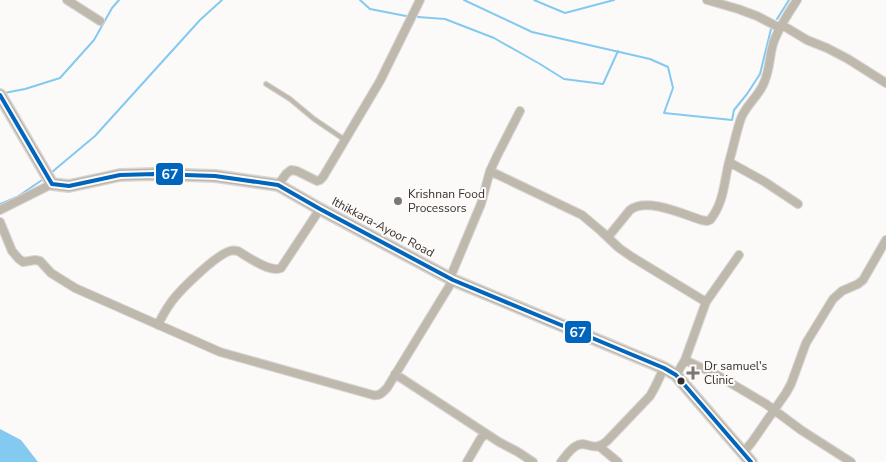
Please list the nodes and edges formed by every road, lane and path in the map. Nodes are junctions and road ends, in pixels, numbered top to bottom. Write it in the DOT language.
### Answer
graph roads {
  1 [pos="67,0"];
  2 [pos="420,0"];
  3 [pos="708,0"];
  4 [pos="797,0"];
  5 [pos="100,21"];
  6 [pos="781,26"];
  7 [pos="886,83"];
  8 [pos="266,84"];
  9 [pos="1,96"];
  10 [pos="520,111"];
  11 [pos="345,140"];
  12 [pos="729,162"];
  13 [pos="490,171"];
  14 [pos="52,184"];
  15 [pos="278,185"];
  16 [pos="798,204"];
  17 [pos="320,209"];
  18 [pos="0,210"];
  19 [pos="0,222"];
  20 [pos="608,237"];
  21 [pos="886,240"];
  22 [pos="739,255"];
  23 [pos="452,279"];
  24 [pos="706,302"];
  25 [pos="158,325"];
  26 [pos="685,360"];
  27 [pos="664,368"];
  28 [pos="395,374"];
  29 [pos="676,375"];
  30 [pos="775,410"];
  31 [pos="486,434"];
  32 [pos="600,447"];
  33 [pos="747,459"];
  34 [pos="467,462"];
  35 [pos="533,462"];
  36 [pos="561,462"];
  37 [pos="618,462"];
  38 [pos="851,462"];
  1 -- 5 [label="street"];
  2 -- 11 [label="street"];
  3 -- 6 [label="street"];
  4 -- 6 [label="street"];
  6 -- 7 [label="street"];
  6 -- 12 [label="street"];
  8 -- 11 [label="lane"];
  9 -- 14 [label="main road"];
  10 -- 13 [label="street"];
  11 -- 15 [label="street"];
  12 -- 16 [label="street"];
  12 -- 20 [label="street"];
  13 -- 20 [label="street"];
  13 -- 23 [label="street"];
  14 -- 15 [label="main road, Ithikkara-Ayoor Road"];
  14 -- 18 [label="street"];
  15 -- 17 [label="main road, Ithikkara-Ayoor Road"];
  17 -- 23 [label="main road, Ithikkara-Ayoor Road"];
  17 -- 25 [label="street"];
  19 -- 25 [label="street"];
  20 -- 24 [label="street"];
  21 -- 30 [label="street"];
  22 -- 24 [label="street"];
  23 -- 27 [label="main road, Ithikkara-Ayoor Road"];
  23 -- 28 [label="street"];
  24 -- 26 [label="street"];
  25 -- 28 [label="street"];
  26 -- 29 [label="street"];
  26 -- 30 [label="street"];
  27 -- 29 [label="main road, Ithikkara-Ayoor Road"];
  27 -- 32 [label="street"];
  28 -- 31 [label="street"];
  29 -- 33 [label="main road, Ithikkara-Ayoor Road"];
  30 -- 33 [label="street"];
  30 -- 38 [label="street"];
  31 -- 34 [label="street"];
  31 -- 35 [label="street"];
  32 -- 36 [label="street"];
  32 -- 37 [label="street"];
}
